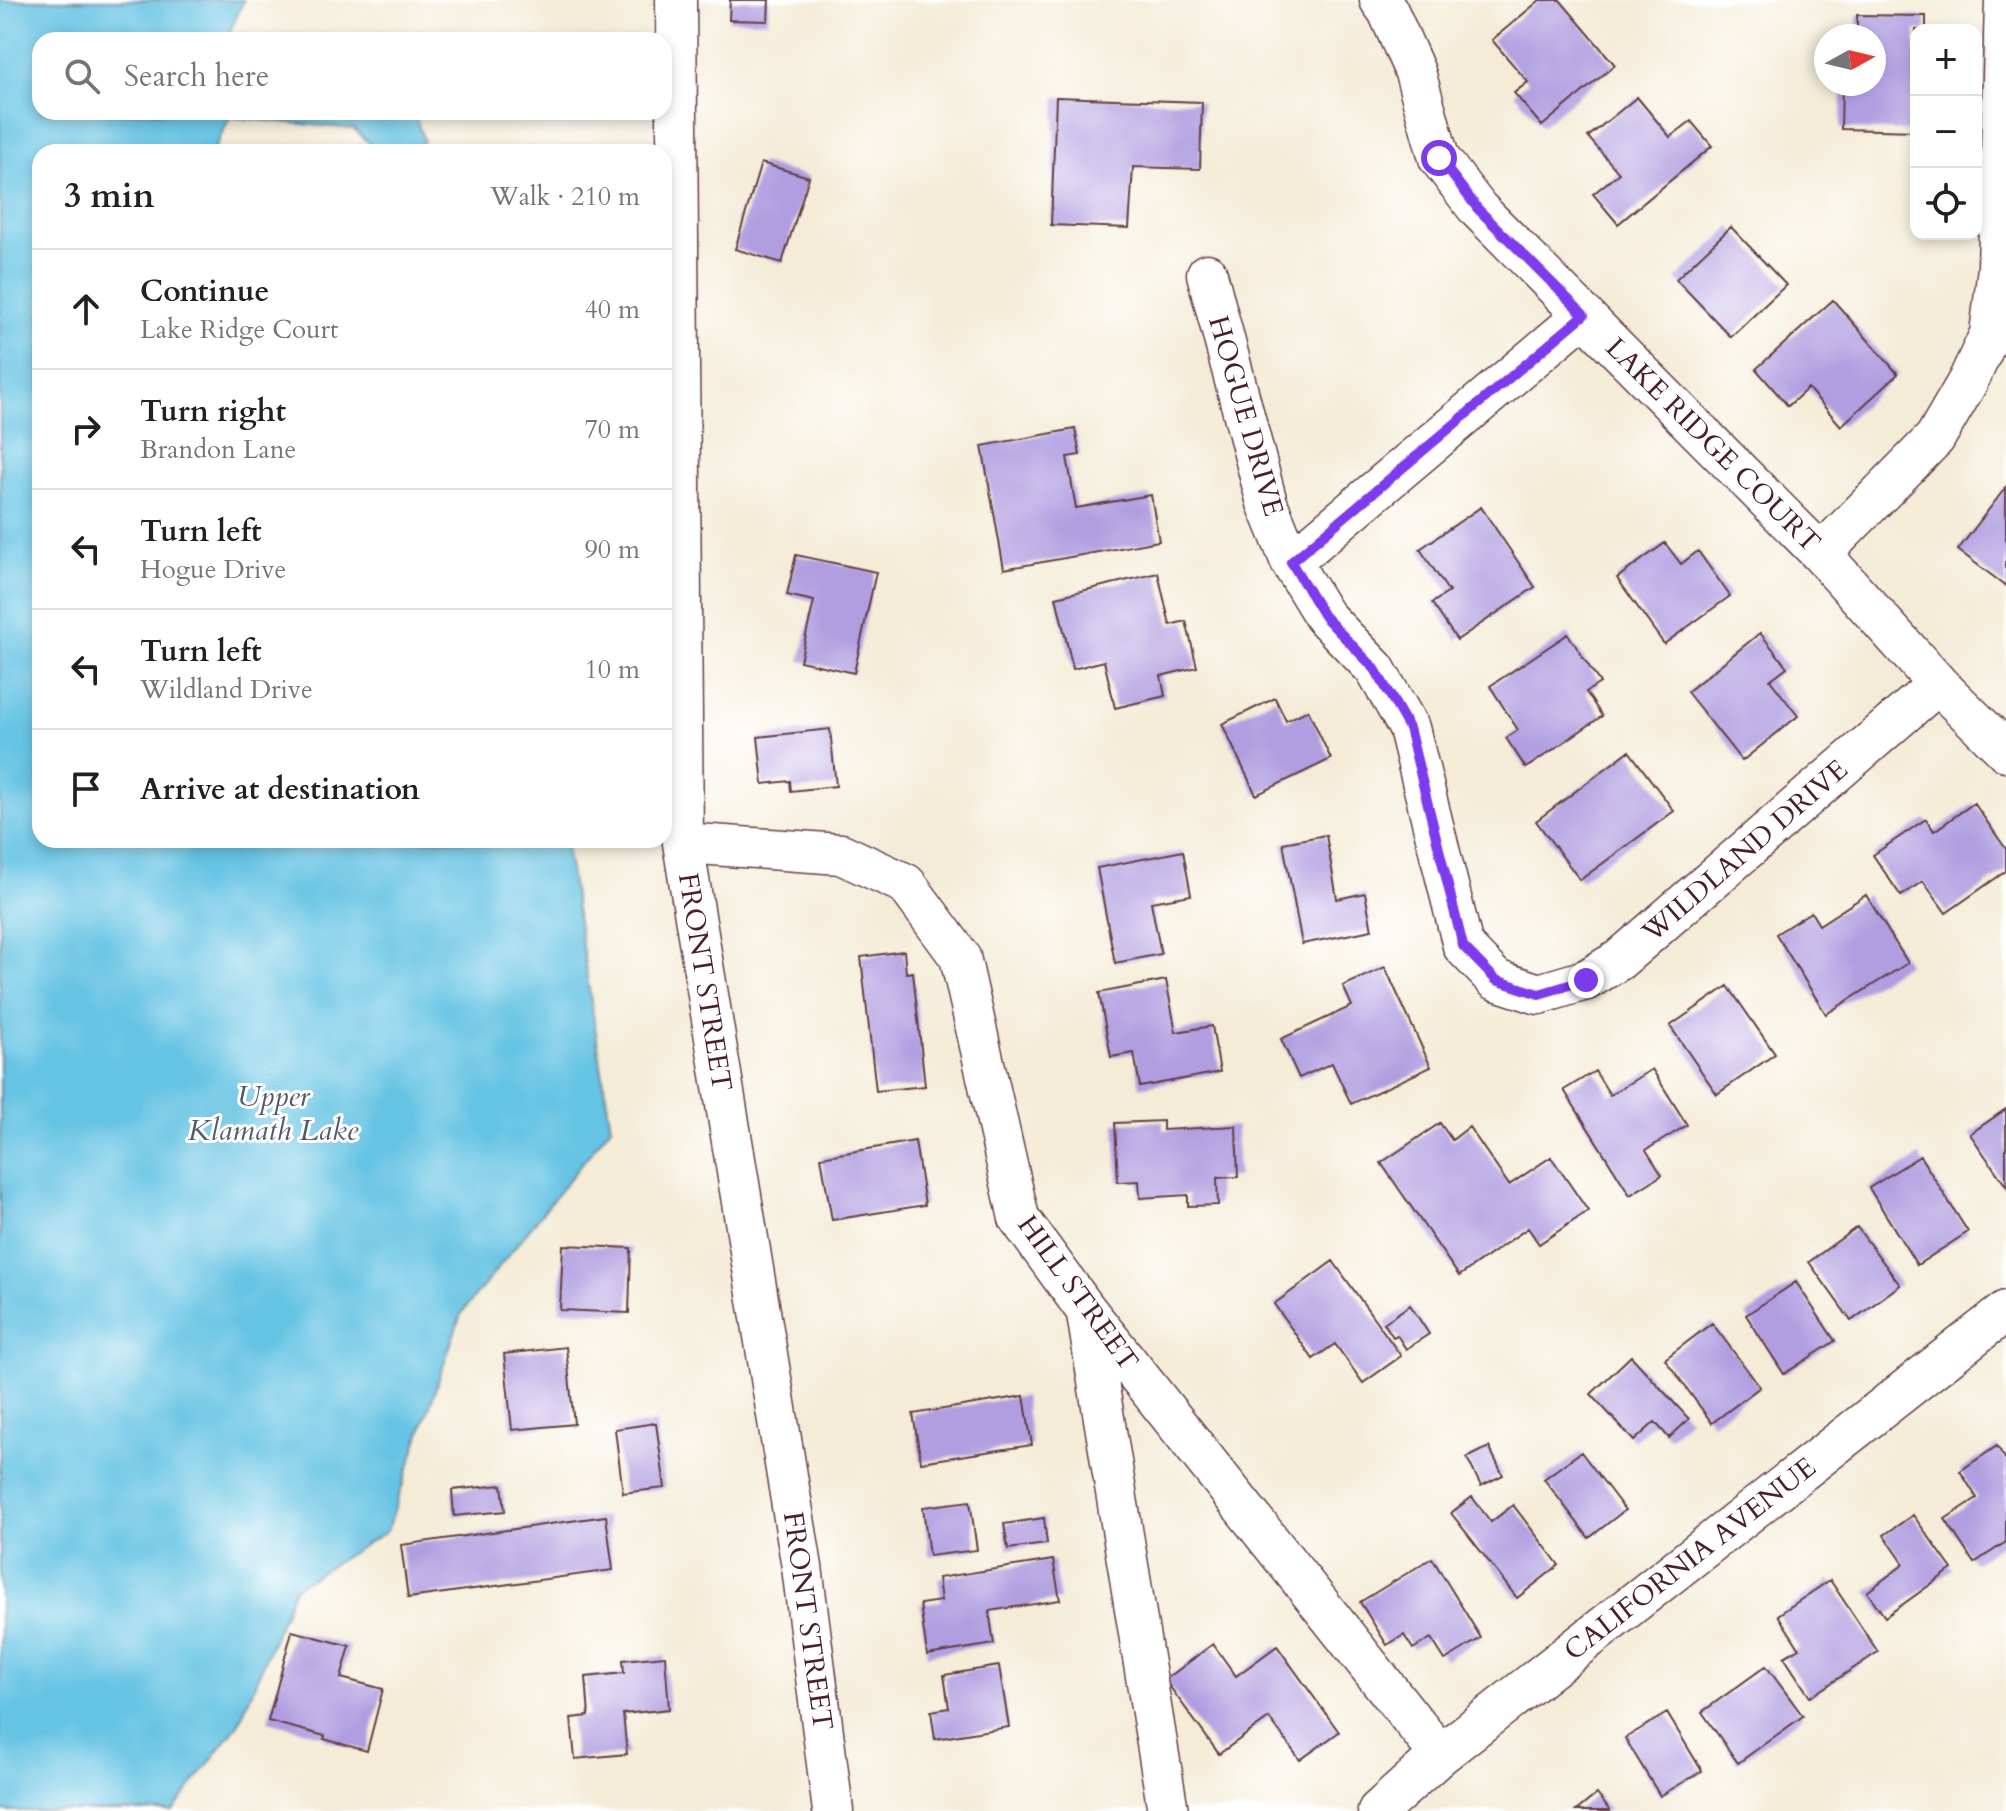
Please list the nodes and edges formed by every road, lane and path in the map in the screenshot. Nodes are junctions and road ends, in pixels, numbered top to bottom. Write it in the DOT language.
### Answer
graph roads {
  1 [pos="676,0"];
  2 [pos="1380,0"];
  3 [pos="2005,0"];
  4 [pos="1207,274"];
  5 [pos="1584,315"];
  6 [pos="1821,554"];
  7 [pos="1291,562"];
  8 [pos="1938,684"];
  9 [pos="2006,751"];
  10 [pos="683,843"];
  11 [pos="1539,994"];
  12 [pos="1086,1310"];
  13 [pos="2006,1311"];
  14 [pos="1440,1755"];
  15 [pos="833,1811"];
  16 [pos="1168,1811"];
  17 [pos="1378,1811"];
  1 -- 10 [label="street, FRONT STREET"];
  2 -- 5 [label="street, LAKE RIDGE COURT"];
  3 -- 6 [label="street"];
  4 -- 7 [label="street, HOGUE DRIVE"];
  5 -- 6 [label="street, LAKE RIDGE COURT"];
  5 -- 7 [label="street"];
  6 -- 8 [label="street, LAKE RIDGE COURT"];
  7 -- 11 [label="street, HOGUE DRIVE"];
  8 -- 9 [label="street, LAKE RIDGE COURT"];
  8 -- 11 [label="street, WILDLAND DRIVE"];
  10 -- 12 [label="street, HILL STREET"];
  10 -- 15 [label="street, FRONT STREET"];
  12 -- 14 [label="street, HILL STREET"];
  12 -- 16 [label="street"];
  13 -- 14 [label="street, CALIFORNIA AVENUE"];
  14 -- 17 [label="street, CALIFORNIA AVENUE"];
}
